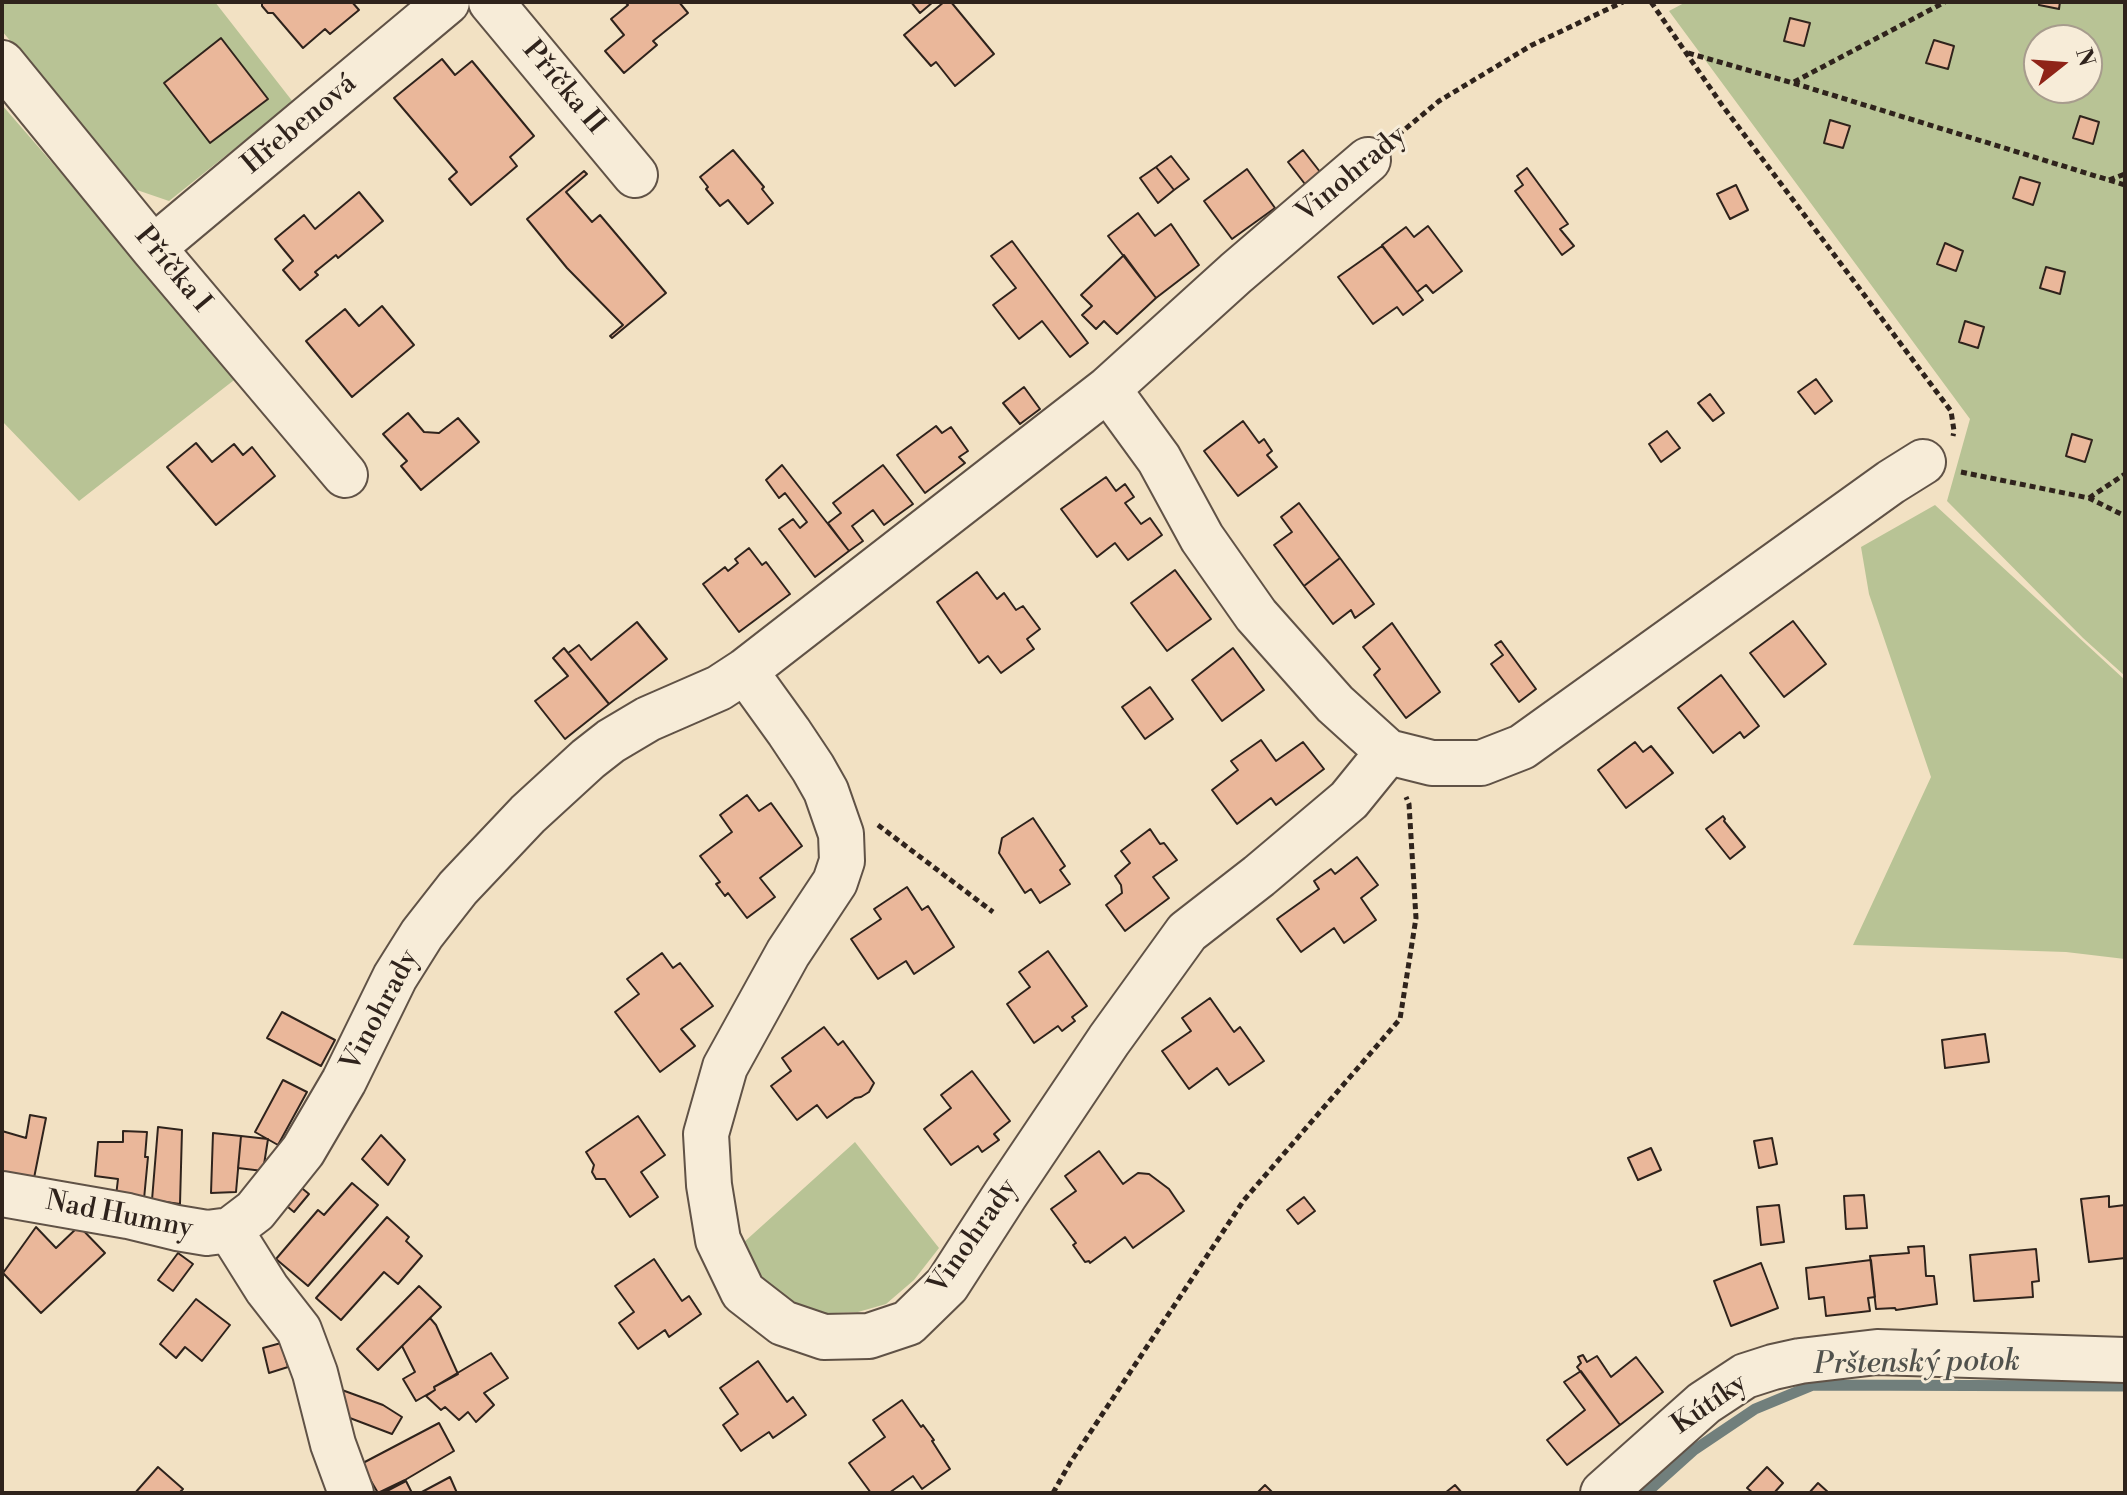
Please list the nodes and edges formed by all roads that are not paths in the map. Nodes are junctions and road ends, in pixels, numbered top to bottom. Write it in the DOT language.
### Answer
graph roads {
  1 [pos="447,2"];
  2 [pos="491,2"];
  3 [pos="2,63"];
  4 [pos="1368,160"];
  5 [pos="635,175"];
  6 [pos="153,248"];
  7 [pos="1108,389"];
  8 [pos="1944,459"];
  9 [pos="345,475"];
  10 [pos="745,671"];
  11 [pos="1388,752"];
  12 [pos="2,1194"];
  13 [pos="230,1230"];
  14 [pos="2125,1360"];
  15 [pos="351,1493"];
  16 [pos="1603,1493"];
  1 -- 6 [label="street, Hřebenová"];
  2 -- 5 [label="street, Příčka II"];
  3 -- 6 [label="street, Příčka I"];
  4 -- 7 [label="street, Vinohrady"];
  6 -- 9 [label="street, Příčka I"];
  7 -- 10 [label="street, Vinohrady"];
  7 -- 11 [label="street"];
  8 -- 11 [label="street"];
  10 -- 11 [label="street, Vinohrady"];
  10 -- 13 [label="street, Vinohrady"];
  12 -- 13 [label="street, Nad Humny"];
  13 -- 15 [label="street, Nad Humny"];
  14 -- 16 [label="street, Kútíky"];
}
